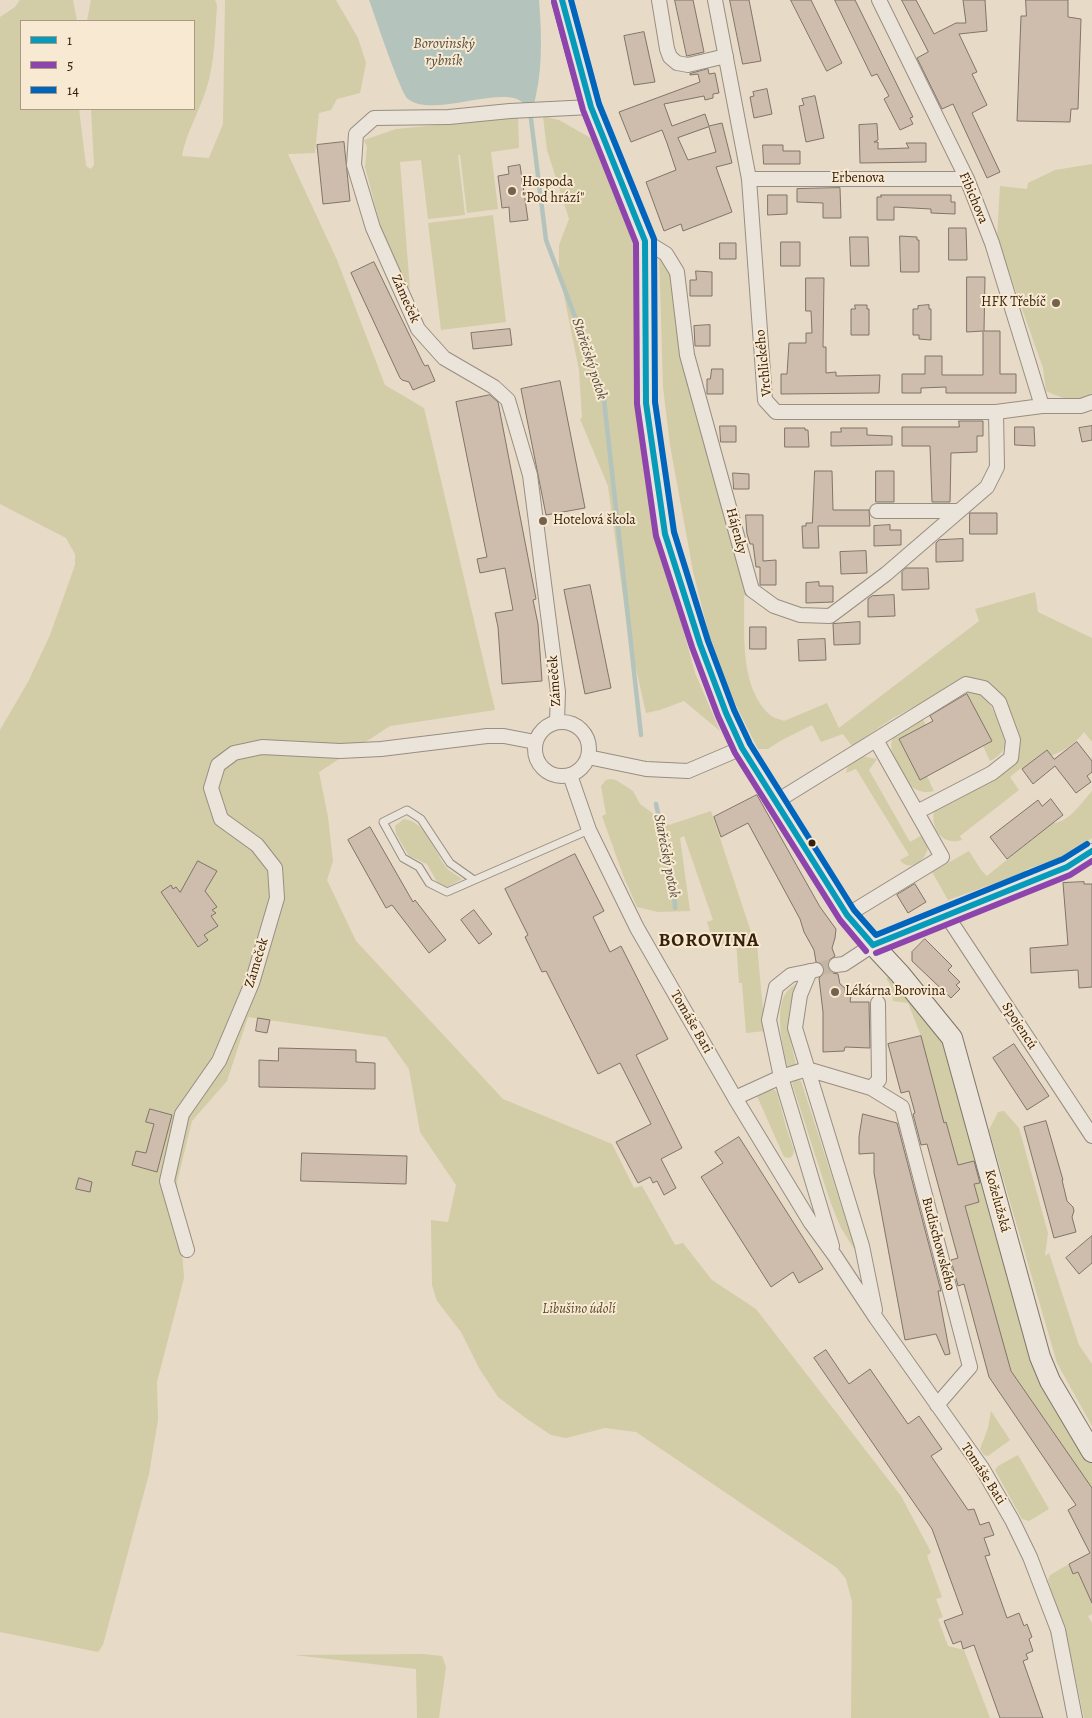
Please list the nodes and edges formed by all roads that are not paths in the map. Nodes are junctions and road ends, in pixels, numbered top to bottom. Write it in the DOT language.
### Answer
graph roads {
  1 [pos="562,0"];
  2 [pos="659,0"];
  3 [pos="715,0"];
  4 [pos="879,0"];
  5 [pos="726,56"];
  6 [pos="592,107"];
  7 [pos="749,179"];
  8 [pos="967,180"];
  9 [pos="645,242"];
  10 [pos="1092,402"];
  11 [pos="1042,406"];
  12 [pos="996,412"];
  13 [pos="877,511"];
  14 [pos="959,511"];
  15 [pos="557,722"];
  16 [pos="876,740"];
  17 [pos="536,742"];
  18 [pos="742,748"];
  19 [pos="588,757"];
  20 [pos="570,775"];
  21 [pos="777,801"];
  22 [pos="917,812"];
  23 [pos="589,830"];
  24 [pos="1092,851"];
  25 [pos="474,880"];
  26 [pos="847,915"];
  27 [pos="946,916"];
  28 [pos="873,945"];
  29 [pos="836,966"];
  30 [pos="878,1003"];
  31 [pos="807,1069"];
  32 [pos="780,1077"];
  33 [pos="871,1088"];
  34 [pos="735,1098"];
  35 [pos="1092,1136"];
  36 [pos="187,1250"];
  37 [pos="835,1256"];
  38 [pos="876,1318"];
  39 [pos="937,1405"];
  40 [pos="1092,1452"];
  41 [pos="1075,1718"];
  1 -- 6 [label="main road, Koželužská"];
  2 -- 5 [label="street"];
  3 -- 5 [label="street, Vrchlického"];
  4 -- 8 [label="street, Fibichova"];
  5 -- 7 [label="street, Vrchlického"];
  6 -- 9 [label="main road, Koželužská"];
  6 -- 15 [label="street, Zámeček"];
  7 -- 8 [label="street, Erbenova"];
  7 -- 12 [label="street, Vrchlického"];
  8 -- 11 [label="street, Fibichova"];
  9 -- 14 [label="street, Hájenky"];
  9 -- 18 [label="main road, Koželužská"];
  10 -- 11 [label="street, Vrchlického"];
  11 -- 12 [label="street, Vrchlického"];
  12 -- 14 [label="street, Hájenky"];
  13 -- 14 [label="street"];
  15 -- 17 [label="street"];
  15 -- 19 [label="street"];
  16 -- 21 [label="street"];
  16 -- 22 [label="street"];
  16 -- 22 [label="street"];
  17 -- 20 [label="street"];
  17 -- 36 [label="street, Zámeček"];
  18 -- 19 [label="street"];
  18 -- 21 [label="main road, Koželužská"];
  19 -- 20 [label="street"];
  20 -- 23 [label="street, Tomáše Bati"];
  21 -- 26 [label="main road, Koželužská"];
  22 -- 26 [label="street"];
  23 -- 25 [label="lane"];
  23 -- 34 [label="street, Tomáše Bati"];
  24 -- 27 [label="street"];
  25 -- 25 [label="lane"];
  26 -- 28 [label="main road, Koželužská"];
  27 -- 28 [label="street"];
  27 -- 35 [label="street, Spojenců"];
  28 -- 29 [label="street"];
  28 -- 40 [label="main road, Koželužská"];
  30 -- 33 [label="street"];
  31 -- 32 [label="street"];
  31 -- 32 [label="street, Tomáše Bati"];
  31 -- 33 [label="street"];
  31 -- 38 [label="street"];
  32 -- 34 [label="street"];
  32 -- 37 [label="street, Tomáše Bati"];
  33 -- 39 [label="street, Budischowského"];
  34 -- 37 [label="street, Tomáše Bati"];
  37 -- 38 [label="street, Tomáše Bati"];
  38 -- 39 [label="street, Tomáše Bati"];
  39 -- 41 [label="street, Tomáše Bati"];
}
